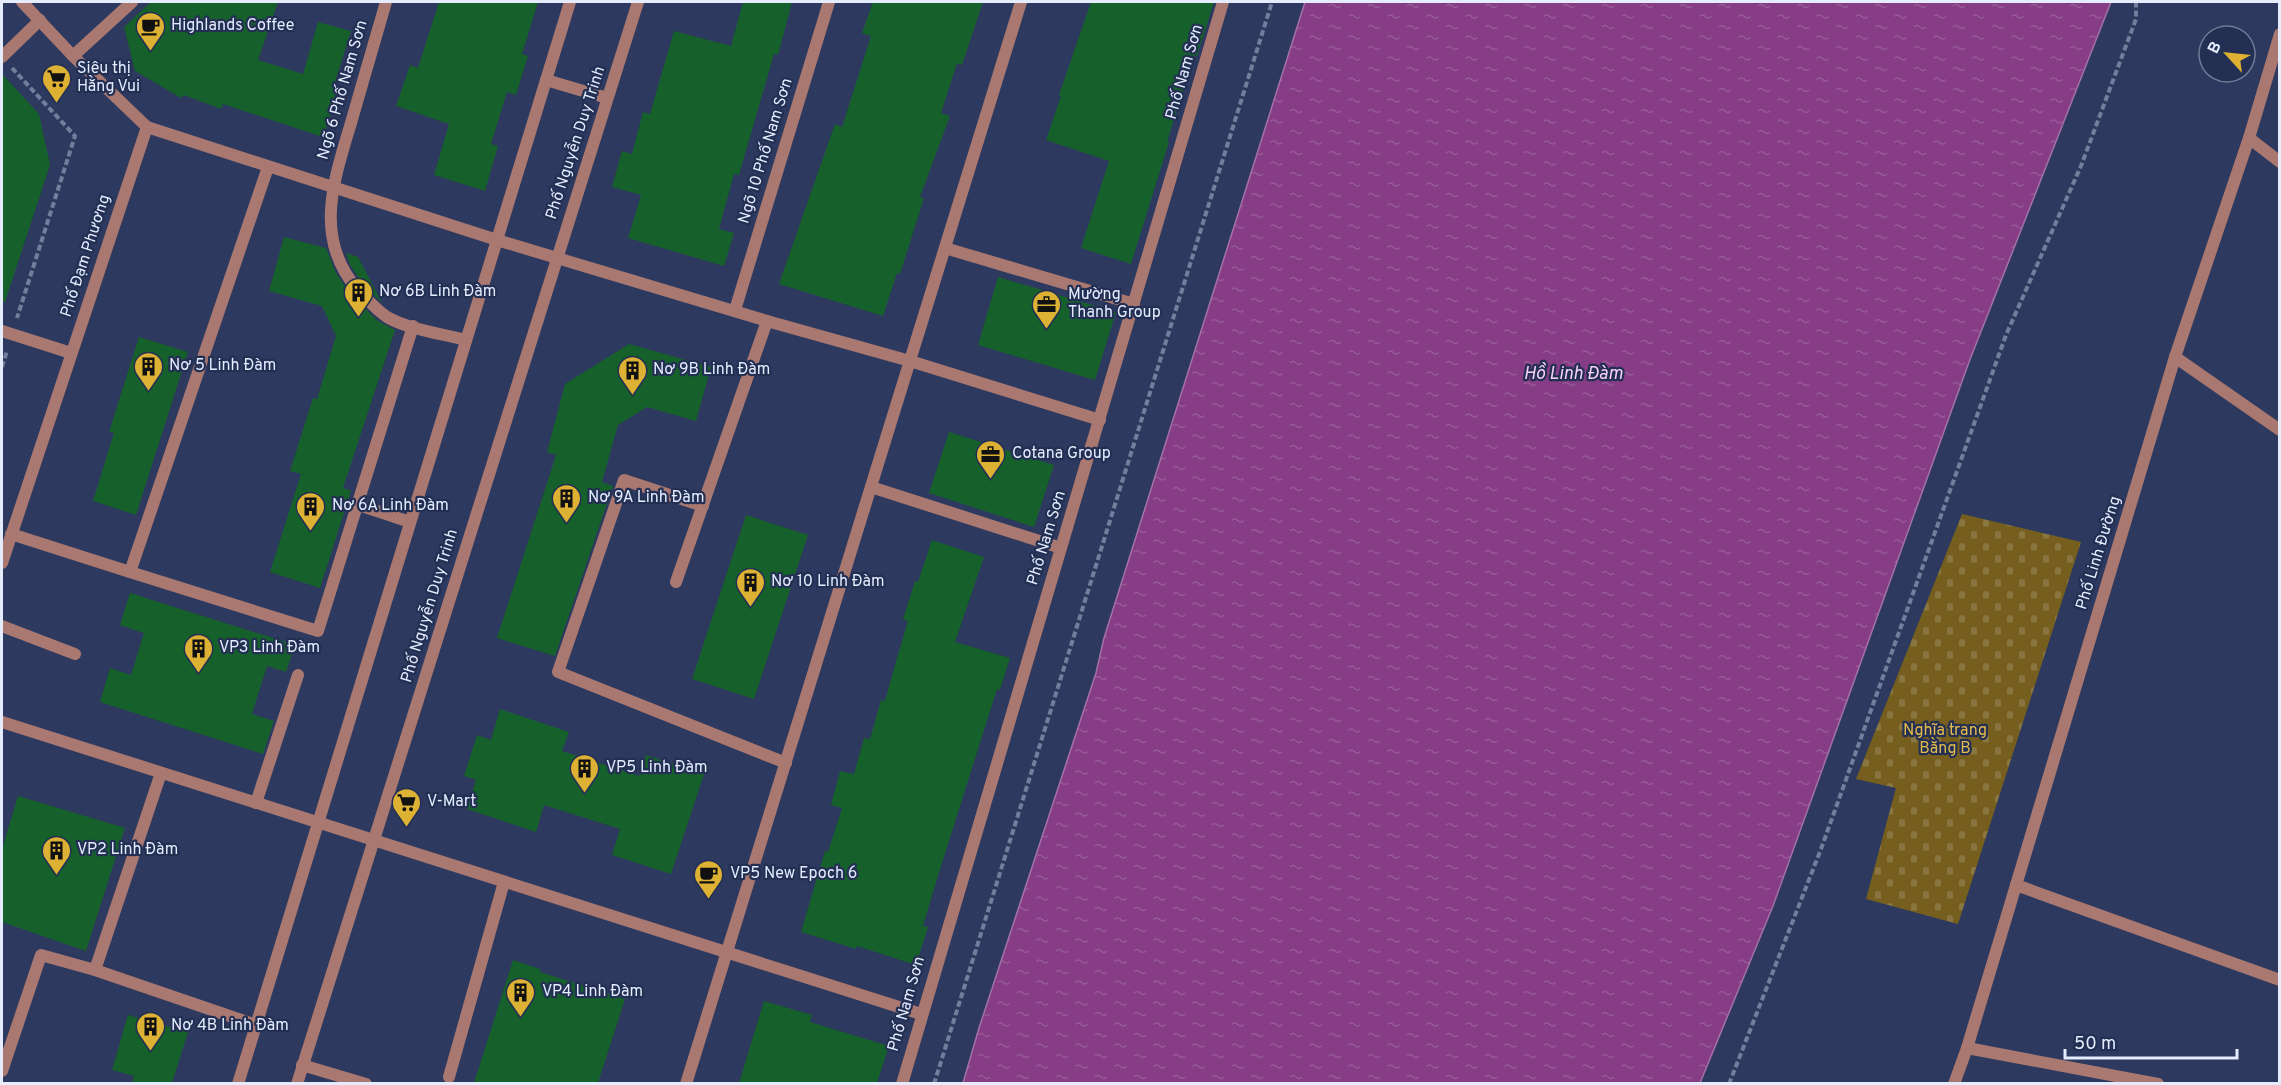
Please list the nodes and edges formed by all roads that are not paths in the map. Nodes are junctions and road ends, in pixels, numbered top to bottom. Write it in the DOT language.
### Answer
graph roads {
  1 [pos="22,2"];
  2 [pos="132,2"];
  3 [pos="383,2"];
  4 [pos="570,2"];
  5 [pos="638,2"];
  6 [pos="829,2"];
  7 [pos="1021,2"];
  8 [pos="1223,2"];
  9 [pos="40,20"];
  10 [pos="2280,34"];
  11 [pos="73,56"];
  12 [pos="2,57"];
  13 [pos="546,80"];
  14 [pos="607,98"];
  15 [pos="147,127"];
  16 [pos="2249,138"];
  17 [pos="2280,162"];
  18 [pos="268,166"];
  19 [pos="333,188"];
  20 [pos="497,240"];
  21 [pos="945,248"];
  22 [pos="557,257"];
  23 [pos="1134,304"];
  24 [pos="735,310"];
  25 [pos="767,321"];
  26 [pos="413,326"];
  27 [pos="7,333"];
  28 [pos="466,340"];
  29 [pos="71,353"];
  30 [pos="2175,357"];
  31 [pos="910,361"];
  32 [pos="1100,420"];
  33 [pos="2280,430"];
  34 [pos="871,487"];
  35 [pos="356,504"];
  36 [pos="703,506"];
  37 [pos="410,522"];
  38 [pos="11,534"];
  39 [pos="1061,548"];
  40 [pos="2,563"];
  41 [pos="130,572"];
  42 [pos="676,582"];
  43 [pos="2,626"];
  44 [pos="75,654"];
  45 [pos="298,675"];
  46 [pos="2,722"];
  47 [pos="786,763"];
  48 [pos="161,773"];
  49 [pos="256,803"];
  50 [pos="318,823"];
  51 [pos="373,840"];
  52 [pos="504,882"];
  53 [pos="2016,885"];
  54 [pos="727,952"];
  55 [pos="95,970"];
  56 [pos="2280,980"];
  57 [pos="921,1014"];
  58 [pos="256,1025"];
  59 [pos="1967,1048"];
  60 [pos="302,1065"];
  61 [pos="2,1071"];
  62 [pos="449,1077"];
  63 [pos="238,1083"];
  64 [pos="297,1083"];
  65 [pos="366,1083"];
  66 [pos="687,1083"];
  67 [pos="902,1083"];
  68 [pos="1954,1083"];
  69 [pos="2158,1083"];
  1 -- 9 [label="street"];
  2 -- 11 [label="street"];
  3 -- 19 [label="street, Ngõ 6 Phố Nam Sơn"];
  4 -- 13 [label="street"];
  5 -- 14 [label="street, Phố Nguyễn Duy Trinh"];
  6 -- 24 [label="street, Ngõ 10 Phố Nam Sơn"];
  7 -- 21 [label="street"];
  8 -- 23 [label="street, Phố Nam Sơn"];
  9 -- 11 [label="street"];
  9 -- 12 [label="street"];
  10 -- 16 [label="street, Phố Linh Đường"];
  11 -- 15 [label="street"];
  13 -- 14 [label="street"];
  13 -- 20 [label="street"];
  14 -- 22 [label="street, Phố Nguyễn Duy Trinh"];
  15 -- 18 [label="street"];
  15 -- 29 [label="street, Phố Đạm Phương"];
  16 -- 17 [label="street"];
  16 -- 30 [label="street, Phố Linh Đường"];
  18 -- 19 [label="street"];
  18 -- 41 [label="street"];
  19 -- 20 [label="street"];
  19 -- 26 [label="street, Ngõ 6 Phố Nam Sơn"];
  20 -- 22 [label="street"];
  20 -- 28 [label="street"];
  21 -- 23 [label="street"];
  21 -- 31 [label="street"];
  22 -- 24 [label="street"];
  22 -- 51 [label="street, Phố Nguyễn Duy Trinh"];
  23 -- 32 [label="street, Phố Nam Sơn"];
  24 -- 25 [label="street"];
  25 -- 31 [label="street"];
  25 -- 36 [label="street"];
  26 -- 28 [label="street, Ngõ 6 Phố Nam Sơn"];
  26 -- 35 [label="street"];
  27 -- 29 [label="street"];
  28 -- 37 [label="street"];
  29 -- 38 [label="street, Phố Đạm Phương"];
  30 -- 33 [label="street"];
  30 -- 53 [label="street, Phố Linh Đường"];
  31 -- 32 [label="street"];
  31 -- 34 [label="street"];
  32 -- 39 [label="street, Phố Nam Sơn"];
  34 -- 39 [label="street"];
  34 -- 47 [label="street"];
  35 -- 37 [label="street"];
  35 -- 41 [label="street"];
  36 -- 42 [label="street"];
  36 -- 47 [label="street"];
  37 -- 50 [label="street"];
  38 -- 40 [label="street, Phố Đạm Phương"];
  38 -- 41 [label="street"];
  39 -- 57 [label="street, Phố Nam Sơn"];
  43 -- 44 [label="street"];
  45 -- 49 [label="street"];
  46 -- 48 [label="street"];
  47 -- 54 [label="street"];
  48 -- 49 [label="street"];
  48 -- 55 [label="street"];
  49 -- 50 [label="street"];
  50 -- 51 [label="street"];
  50 -- 58 [label="street"];
  51 -- 52 [label="street"];
  51 -- 60 [label="street, Phố Nguyễn Duy Trinh"];
  52 -- 54 [label="street"];
  52 -- 62 [label="street"];
  53 -- 56 [label="street"];
  53 -- 59 [label="street, Phố Linh Đường"];
  54 -- 57 [label="street"];
  54 -- 66 [label="street"];
  55 -- 58 [label="street"];
  55 -- 61 [label="street"];
  57 -- 67 [label="street, Phố Nam Sơn"];
  58 -- 63 [label="street"];
  59 -- 68 [label="street, Phố Linh Đường"];
  59 -- 69 [label="street"];
  60 -- 64 [label="street, Phố Nguyễn Duy Trinh"];
  60 -- 65 [label="street"];
}
